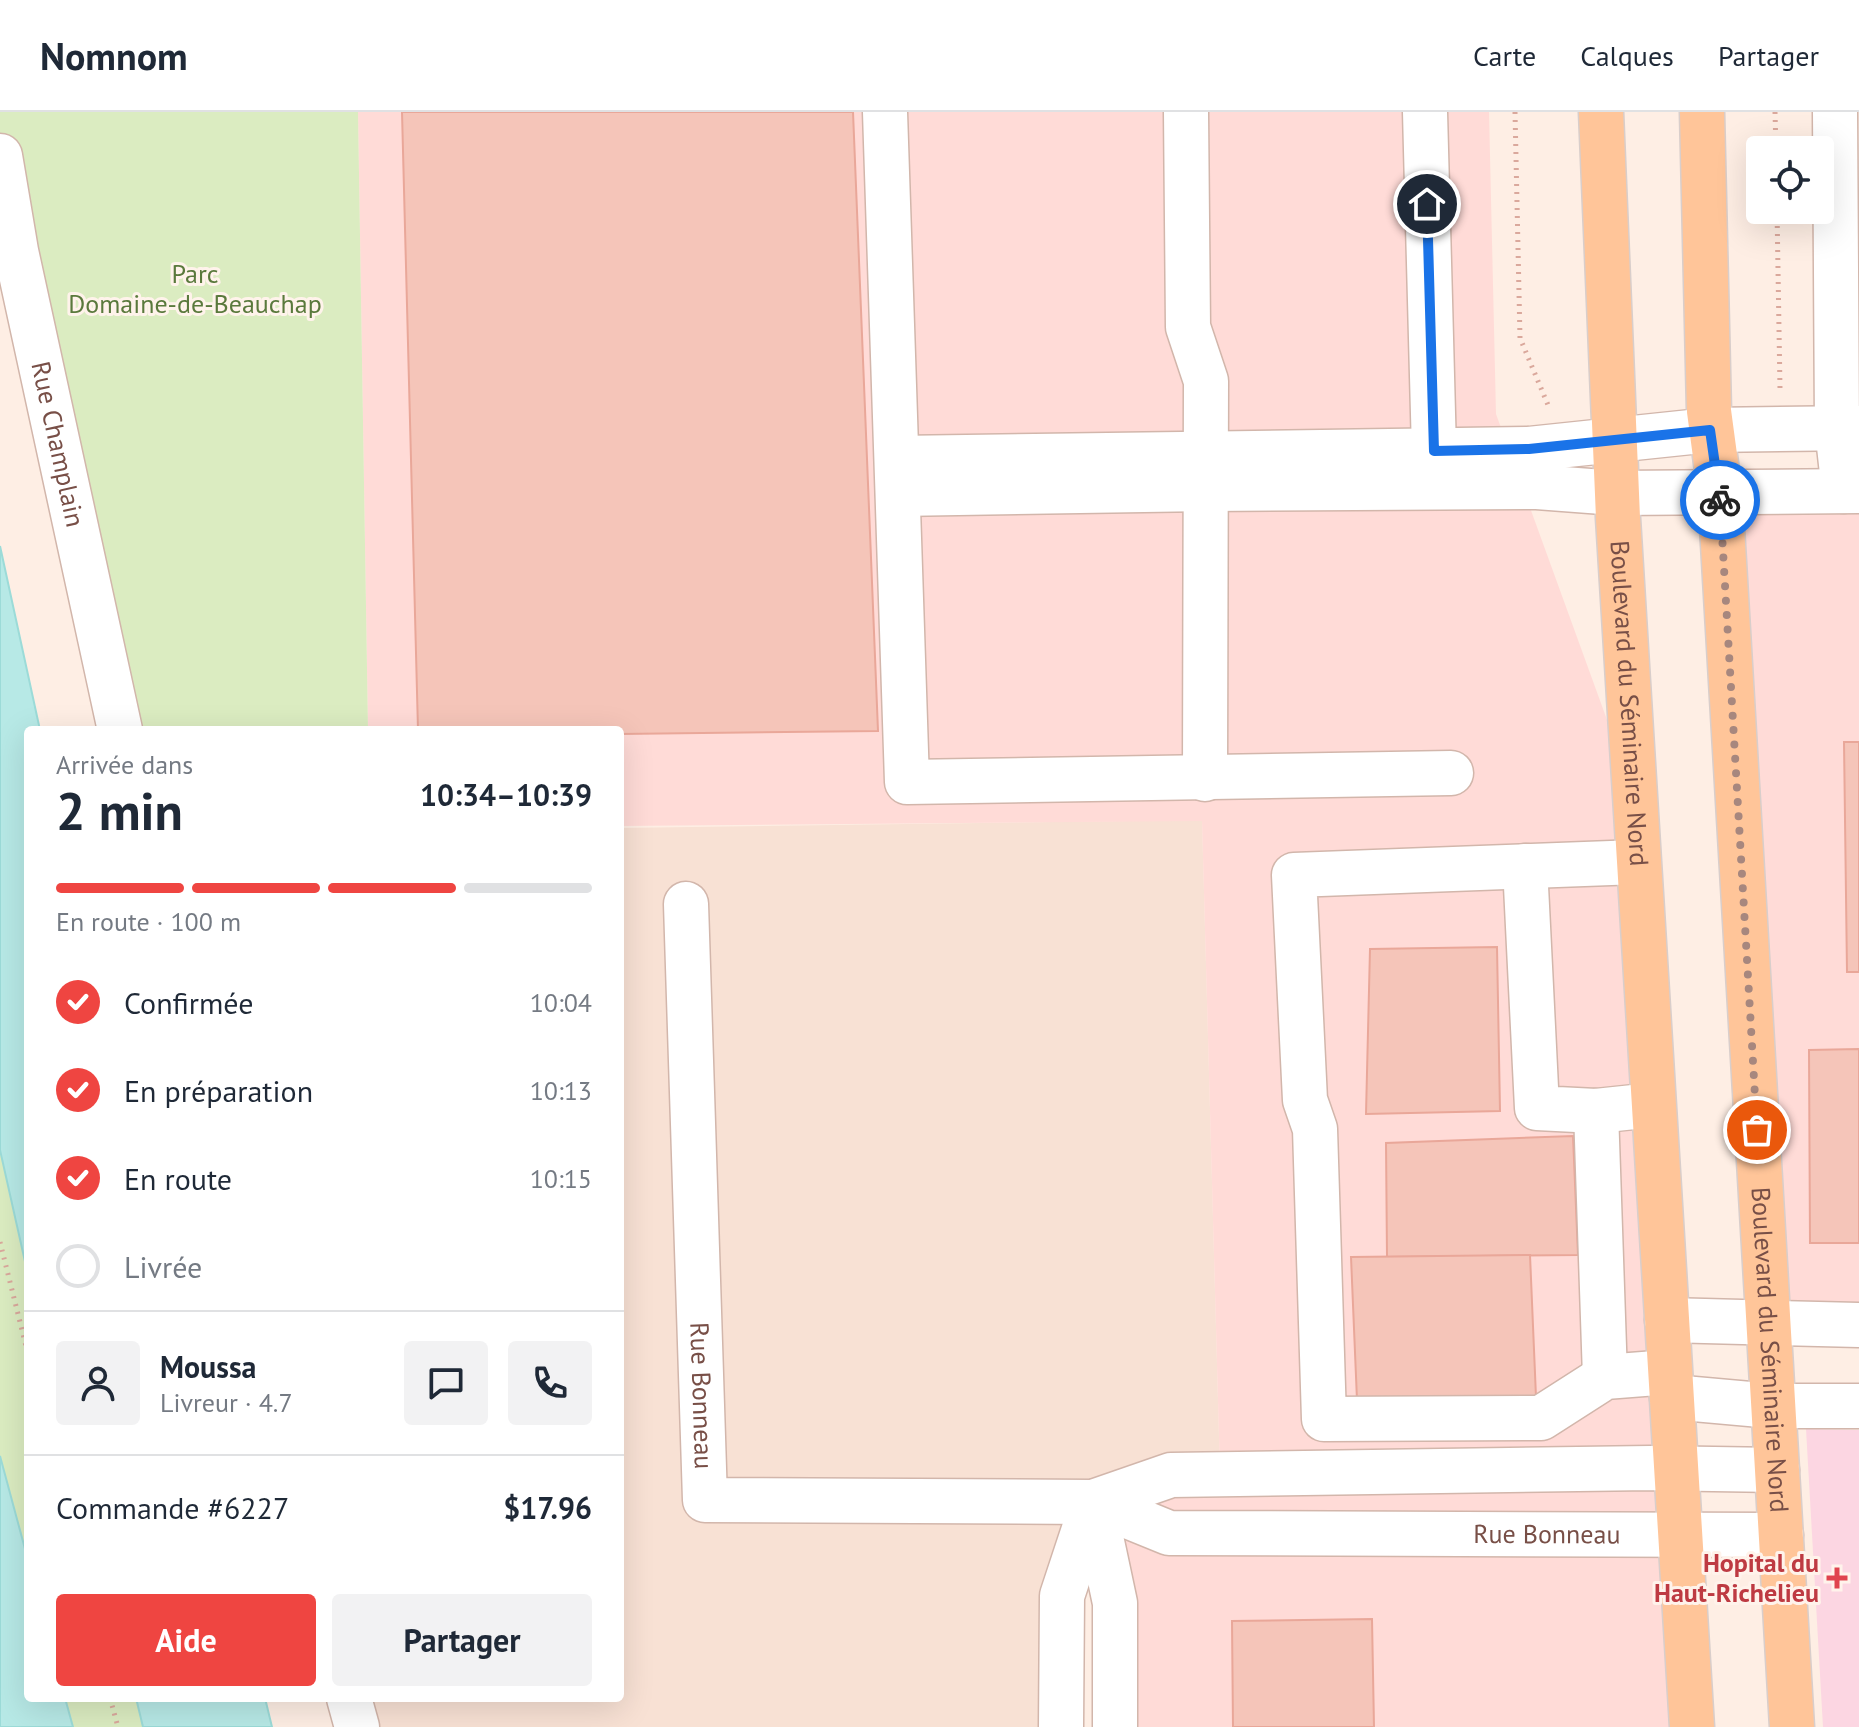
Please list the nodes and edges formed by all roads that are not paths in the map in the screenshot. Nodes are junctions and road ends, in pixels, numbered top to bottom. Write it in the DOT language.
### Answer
graph roads {
  1 [pos="885,112"];
  2 [pos="1186,112"];
  3 [pos="1425,112"];
  4 [pos="1601,112"];
  5 [pos="1702,112"];
  6 [pos="1835,112"];
  7 [pos="0,156"];
  8 [pos="1848,428"];
  9 [pos="1710,430"];
  10 [pos="1615,441"];
  11 [pos="1434,451"];
  12 [pos="1207,471"];
  13 [pos="898,476"];
  14 [pos="1851,491"];
  15 [pos="1616,493"];
  16 [pos="1720,493"];
  17 [pos="119,726"];
  18 [pos="1451,773"];
  19 [pos="1205,779"];
  20 [pos="1638,862"];
  21 [pos="1525,866"];
  22 [pos="686,904"];
  23 [pos="1653,1105"];
  24 [pos="1596,1111"];
  25 [pos="1667,1320"];
  26 [pos="1769,1323"];
  27 [pos="1859,1325"];
  28 [pos="1605,1377"];
  29 [pos="1670,1384"];
  30 [pos="1772,1406"];
  31 [pos="1859,1406"];
  32 [pos="1324,1419"];
  33 [pos="1676,1468"];
  34 [pos="1777,1470"];
  35 [pos="1342,1472"];
  36 [pos="1093,1502"];
  37 [pos="1362,1533"];
  38 [pos="1680,1533"];
  39 [pos="1781,1535"];
  40 [pos="350,1702"];
  41 [pos="357,1727"];
  42 [pos="1061,1727"];
  43 [pos="1115,1727"];
  44 [pos="1692,1727"];
  45 [pos="1792,1727"];
  1 -- 13 [label="street"];
  2 -- 12 [label="street"];
  3 -- 11 [label="street"];
  4 -- 10 [label="main road, Boulevard du Séminaire Nord"];
  5 -- 9 [label="main road, Boulevard du Séminaire Nord"];
  6 -- 8 [label="street"];
  7 -- 17 [label="street, Rue Champlain"];
  8 -- 9 [label="street"];
  8 -- 14 [label="street"];
  9 -- 10 [label="street"];
  9 -- 16 [label="main road, Boulevard du Séminaire Nord"];
  10 -- 11 [label="street"];
  10 -- 15 [label="main road, Boulevard du Séminaire Nord"];
  11 -- 12 [label="street"];
  12 -- 13 [label="street"];
  12 -- 15 [label="street"];
  12 -- 19 [label="street"];
  13 -- 19 [label="street"];
  14 -- 16 [label="street"];
  15 -- 16 [label="street"];
  15 -- 20 [label="main road, Boulevard du Séminaire Nord"];
  16 -- 26 [label="main road, Boulevard du Séminaire Nord"];
  18 -- 19 [label="street"];
  20 -- 21 [label="street"];
  20 -- 23 [label="main road, Boulevard du Séminaire Nord"];
  21 -- 24 [label="street"];
  21 -- 32 [label="street"];
  22 -- 36 [label="street, Rue Bonneau"];
  23 -- 24 [label="street"];
  23 -- 25 [label="main road, Boulevard du Séminaire Nord"];
  24 -- 28 [label="street"];
  25 -- 26 [label="street"];
  25 -- 29 [label="main road, Boulevard du Séminaire Nord"];
  26 -- 27 [label="street"];
  26 -- 30 [label="main road, Boulevard du Séminaire Nord"];
  28 -- 29 [label="street"];
  28 -- 32 [label="street"];
  29 -- 30 [label="street"];
  29 -- 33 [label="main road, Boulevard du Séminaire Nord"];
  30 -- 31 [label="street"];
  30 -- 34 [label="main road, Boulevard du Séminaire Nord"];
  32 -- 35 [label="street"];
  33 -- 34 [label="street, Rue Bonneau"];
  33 -- 35 [label="street, Rue Bonneau"];
  33 -- 38 [label="main road, Boulevard du Séminaire Nord"];
  34 -- 39 [label="main road, Boulevard du Séminaire Nord"];
  35 -- 36 [label="street, Rue Bonneau"];
  35 -- 37 [label="street"];
  36 -- 37 [label="street, Rue Bonneau"];
  36 -- 42 [label="street"];
  36 -- 43 [label="street"];
  37 -- 38 [label="street, Rue Bonneau"];
  38 -- 39 [label="street, Rue Bonneau"];
  38 -- 44 [label="main road, Boulevard du Séminaire Nord"];
  39 -- 45 [label="main road, Boulevard du Séminaire Nord"];
  40 -- 41 [label="street"];
}
